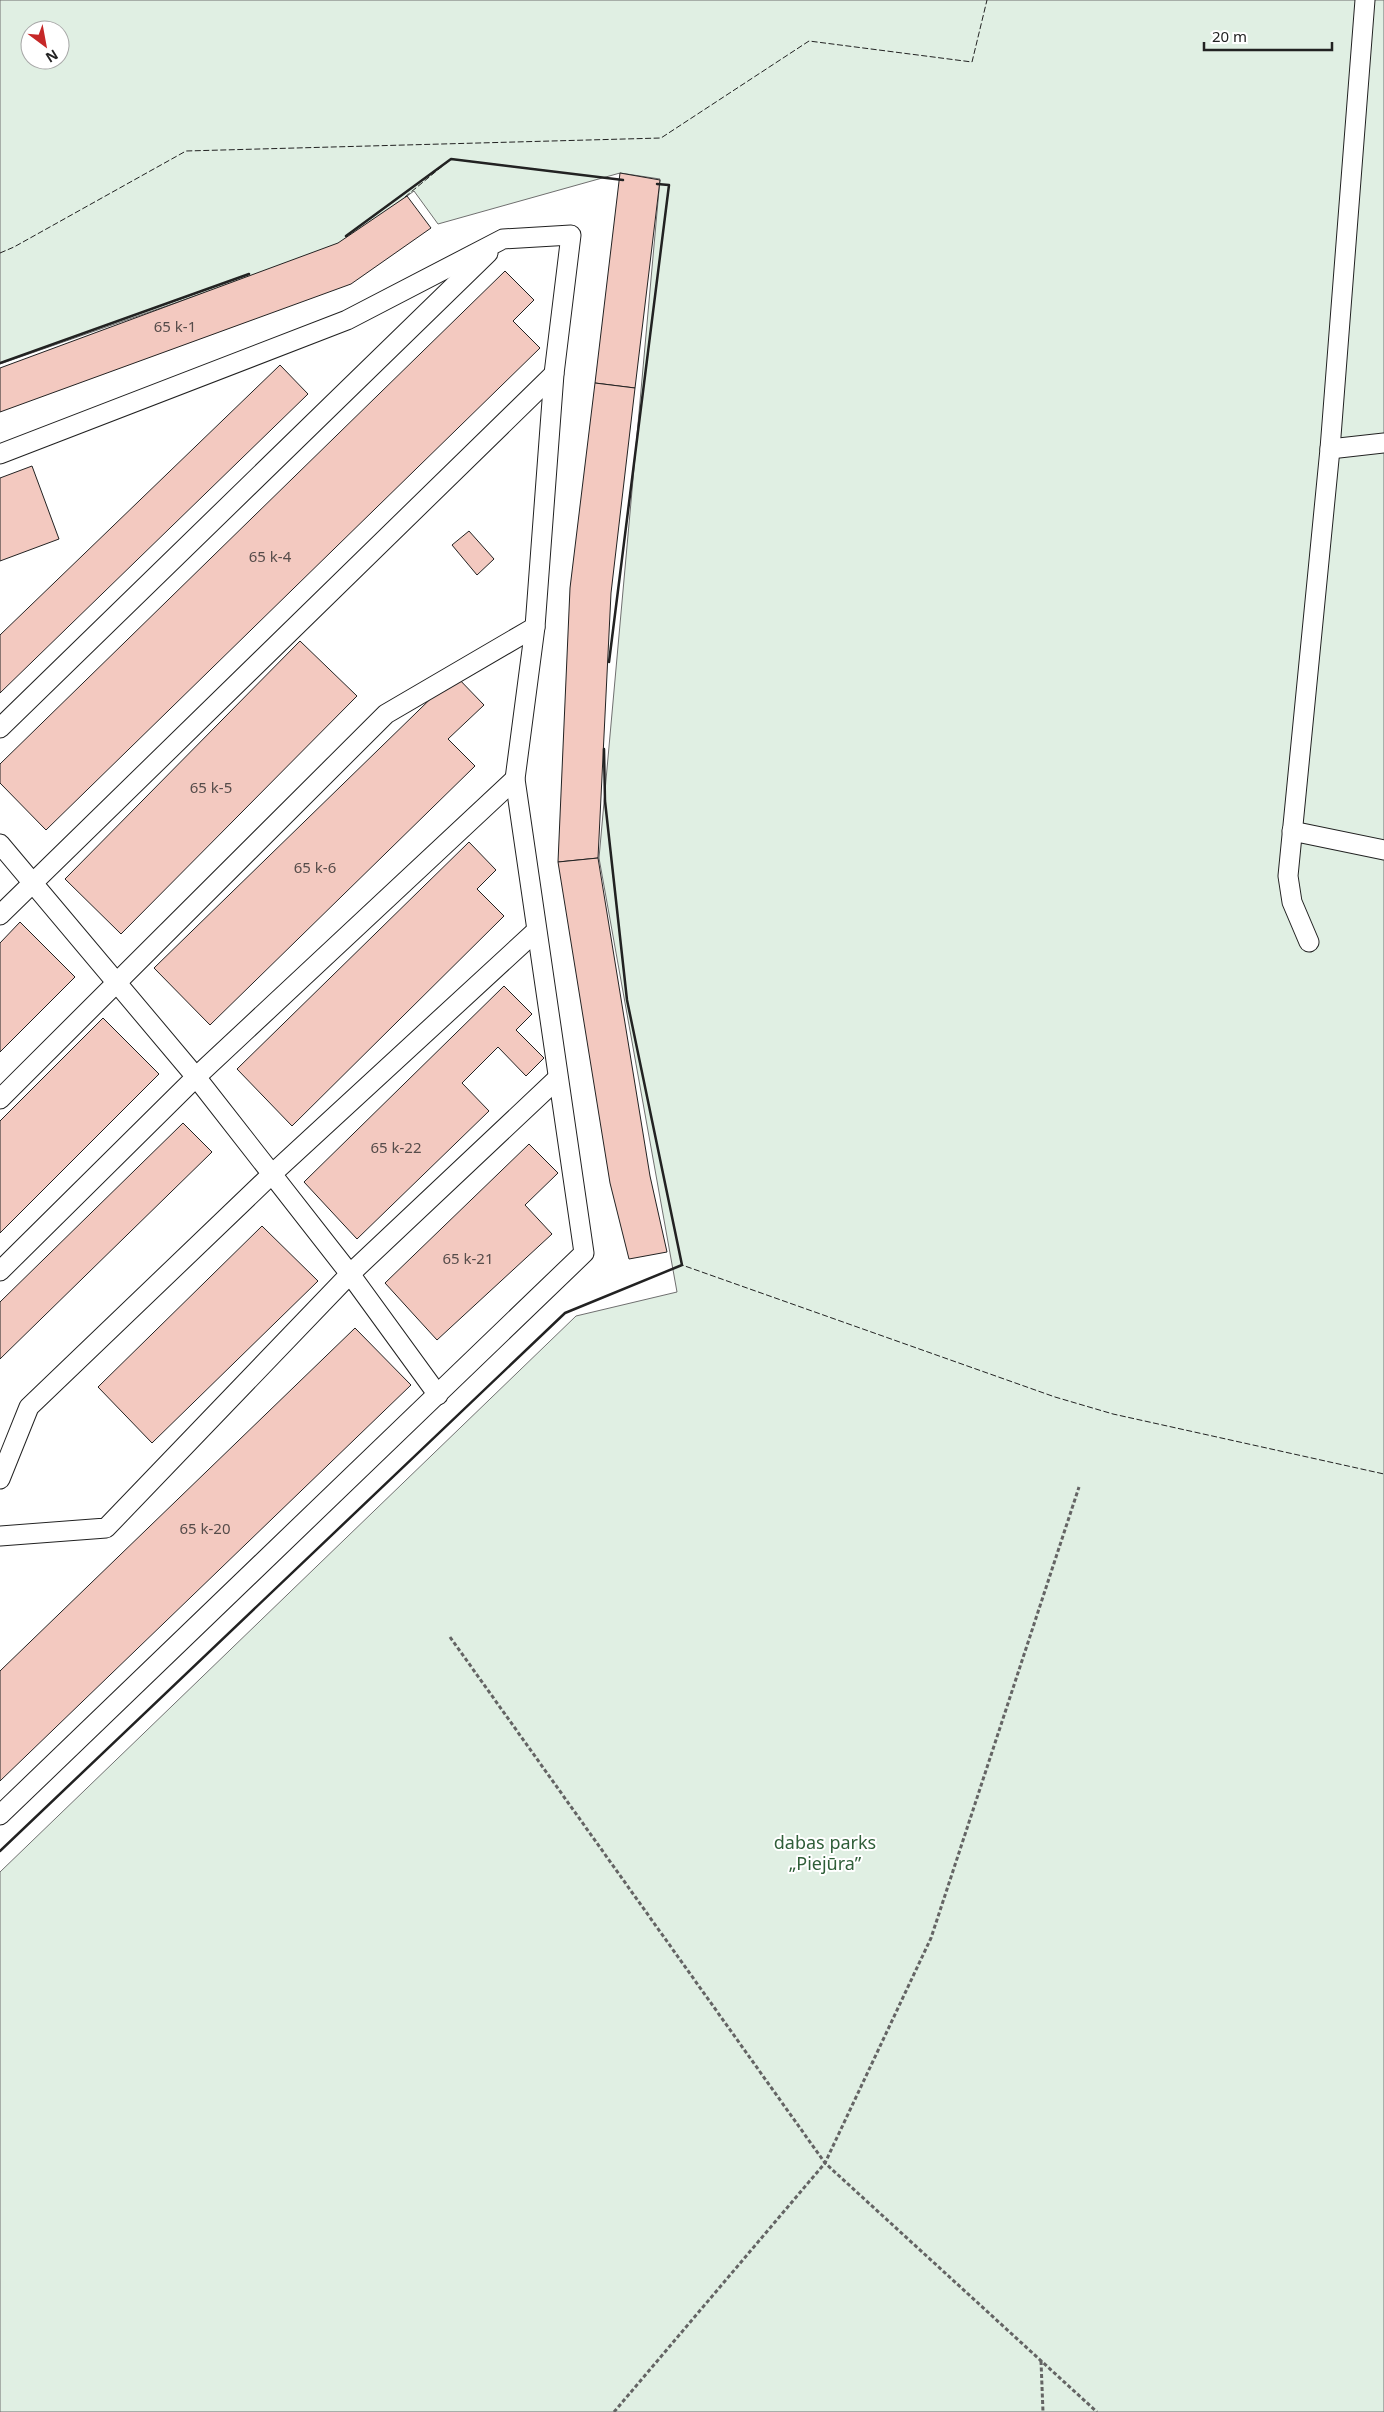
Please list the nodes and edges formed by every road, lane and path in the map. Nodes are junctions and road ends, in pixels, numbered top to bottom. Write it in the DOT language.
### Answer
graph roads {
  1 [pos="1364,0"];
  2 [pos="503,239"];
  3 [pos="554,374"];
  4 [pos="1384,443"];
  5 [pos="1330,449"];
  6 [pos="0,454"];
  7 [pos="535,628"];
  8 [pos="0,728"];
  9 [pos="515,779"];
  10 [pos="1292,832"];
  11 [pos="0,844"];
  12 [pos="1384,850"];
  13 [pos="32,882"];
  14 [pos="0,915"];
  15 [pos="536,931"];
  16 [pos="1308,942"];
  17 [pos="116,981"];
  18 [pos="196,1077"];
  19 [pos="558,1078"];
  20 [pos="0,1099"];
  21 [pos="271,1175"];
  22 [pos="0,1271"];
  23 [pos="350,1274"];
  24 [pos="438,1395"];
  25 [pos="0,1479"];
  26 [pos="1079,1487"];
  27 [pos="0,1536"];
  28 [pos="450,1637"];
  29 [pos="0,1815"];
  30 [pos="825,2163"];
  31 [pos="1041,2361"];
  32 [pos="614,2412"];
  33 [pos="1043,2412"];
  34 [pos="1097,2412"];
  1 -- 5 [label="lane"];
  2 -- 3 [label="lane"];
  2 -- 6 [label="lane"];
  2 -- 8 [label="lane"];
  3 -- 7 [label="lane"];
  3 -- 13 [label="lane"];
  4 -- 5 [label="lane"];
  5 -- 10 [label="lane"];
  7 -- 9 [label="lane"];
  7 -- 17 [label="lane"];
  9 -- 15 [label="lane"];
  9 -- 18 [label="lane"];
  10 -- 12 [label="lane"];
  10 -- 16 [label="lane"];
  11 -- 13 [label="lane"];
  13 -- 14 [label="lane"];
  13 -- 17 [label="lane"];
  15 -- 19 [label="lane"];
  15 -- 21 [label="lane"];
  17 -- 18 [label="lane"];
  17 -- 20 [label="lane"];
  18 -- 21 [label="lane"];
  18 -- 22 [label="lane"];
  19 -- 23 [label="lane"];
  19 -- 24 [label="lane"];
  21 -- 23 [label="lane"];
  21 -- 25 [label="lane"];
  23 -- 24 [label="lane"];
  23 -- 27 [label="lane"];
  24 -- 29 [label="lane"];
  26 -- 30 [label="path"];
  28 -- 30 [label="path"];
  30 -- 31 [label="path"];
  30 -- 32 [label="path"];
  31 -- 33 [label="path"];
  31 -- 34 [label="path"];
}
